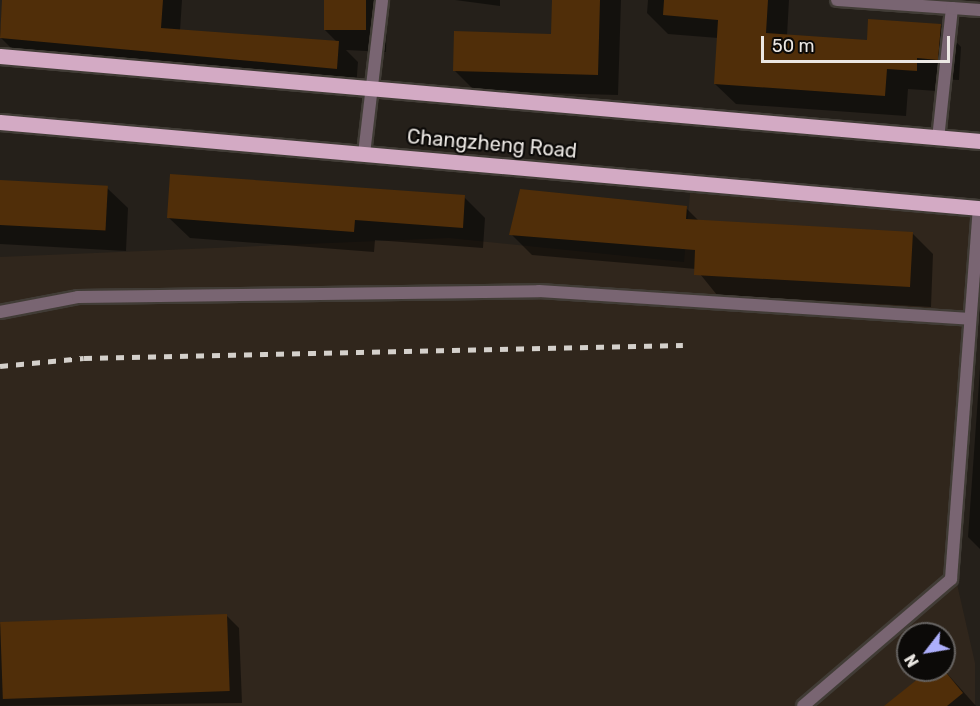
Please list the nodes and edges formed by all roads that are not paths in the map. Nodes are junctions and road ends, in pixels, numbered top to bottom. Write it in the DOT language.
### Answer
graph roads {
  1 [pos="382,0"];
  2 [pos="837,0"];
  3 [pos="952,8"];
  4 [pos="980,10"];
  5 [pos="0,56"];
  6 [pos="374,89"];
  7 [pos="0,122"];
  8 [pos="938,138"];
  9 [pos="980,141"];
  10 [pos="364,154"];
  11 [pos="980,208"];
  12 [pos="0,312"];
  13 [pos="970,319"];
  14 [pos="803,706"];
  1 -- 6 [label="street"];
  2 -- 3 [label="street"];
  3 -- 4 [label="street"];
  3 -- 8 [label="street"];
  5 -- 6 [label="main road"];
  6 -- 8 [label="main road"];
  6 -- 10 [label="street"];
  7 -- 10 [label="main road, Changzheng Road"];
  8 -- 9 [label="main road"];
  10 -- 11 [label="main road, Changzheng Road"];
  11 -- 13 [label="street"];
  12 -- 13 [label="street"];
  13 -- 14 [label="street"];
}
